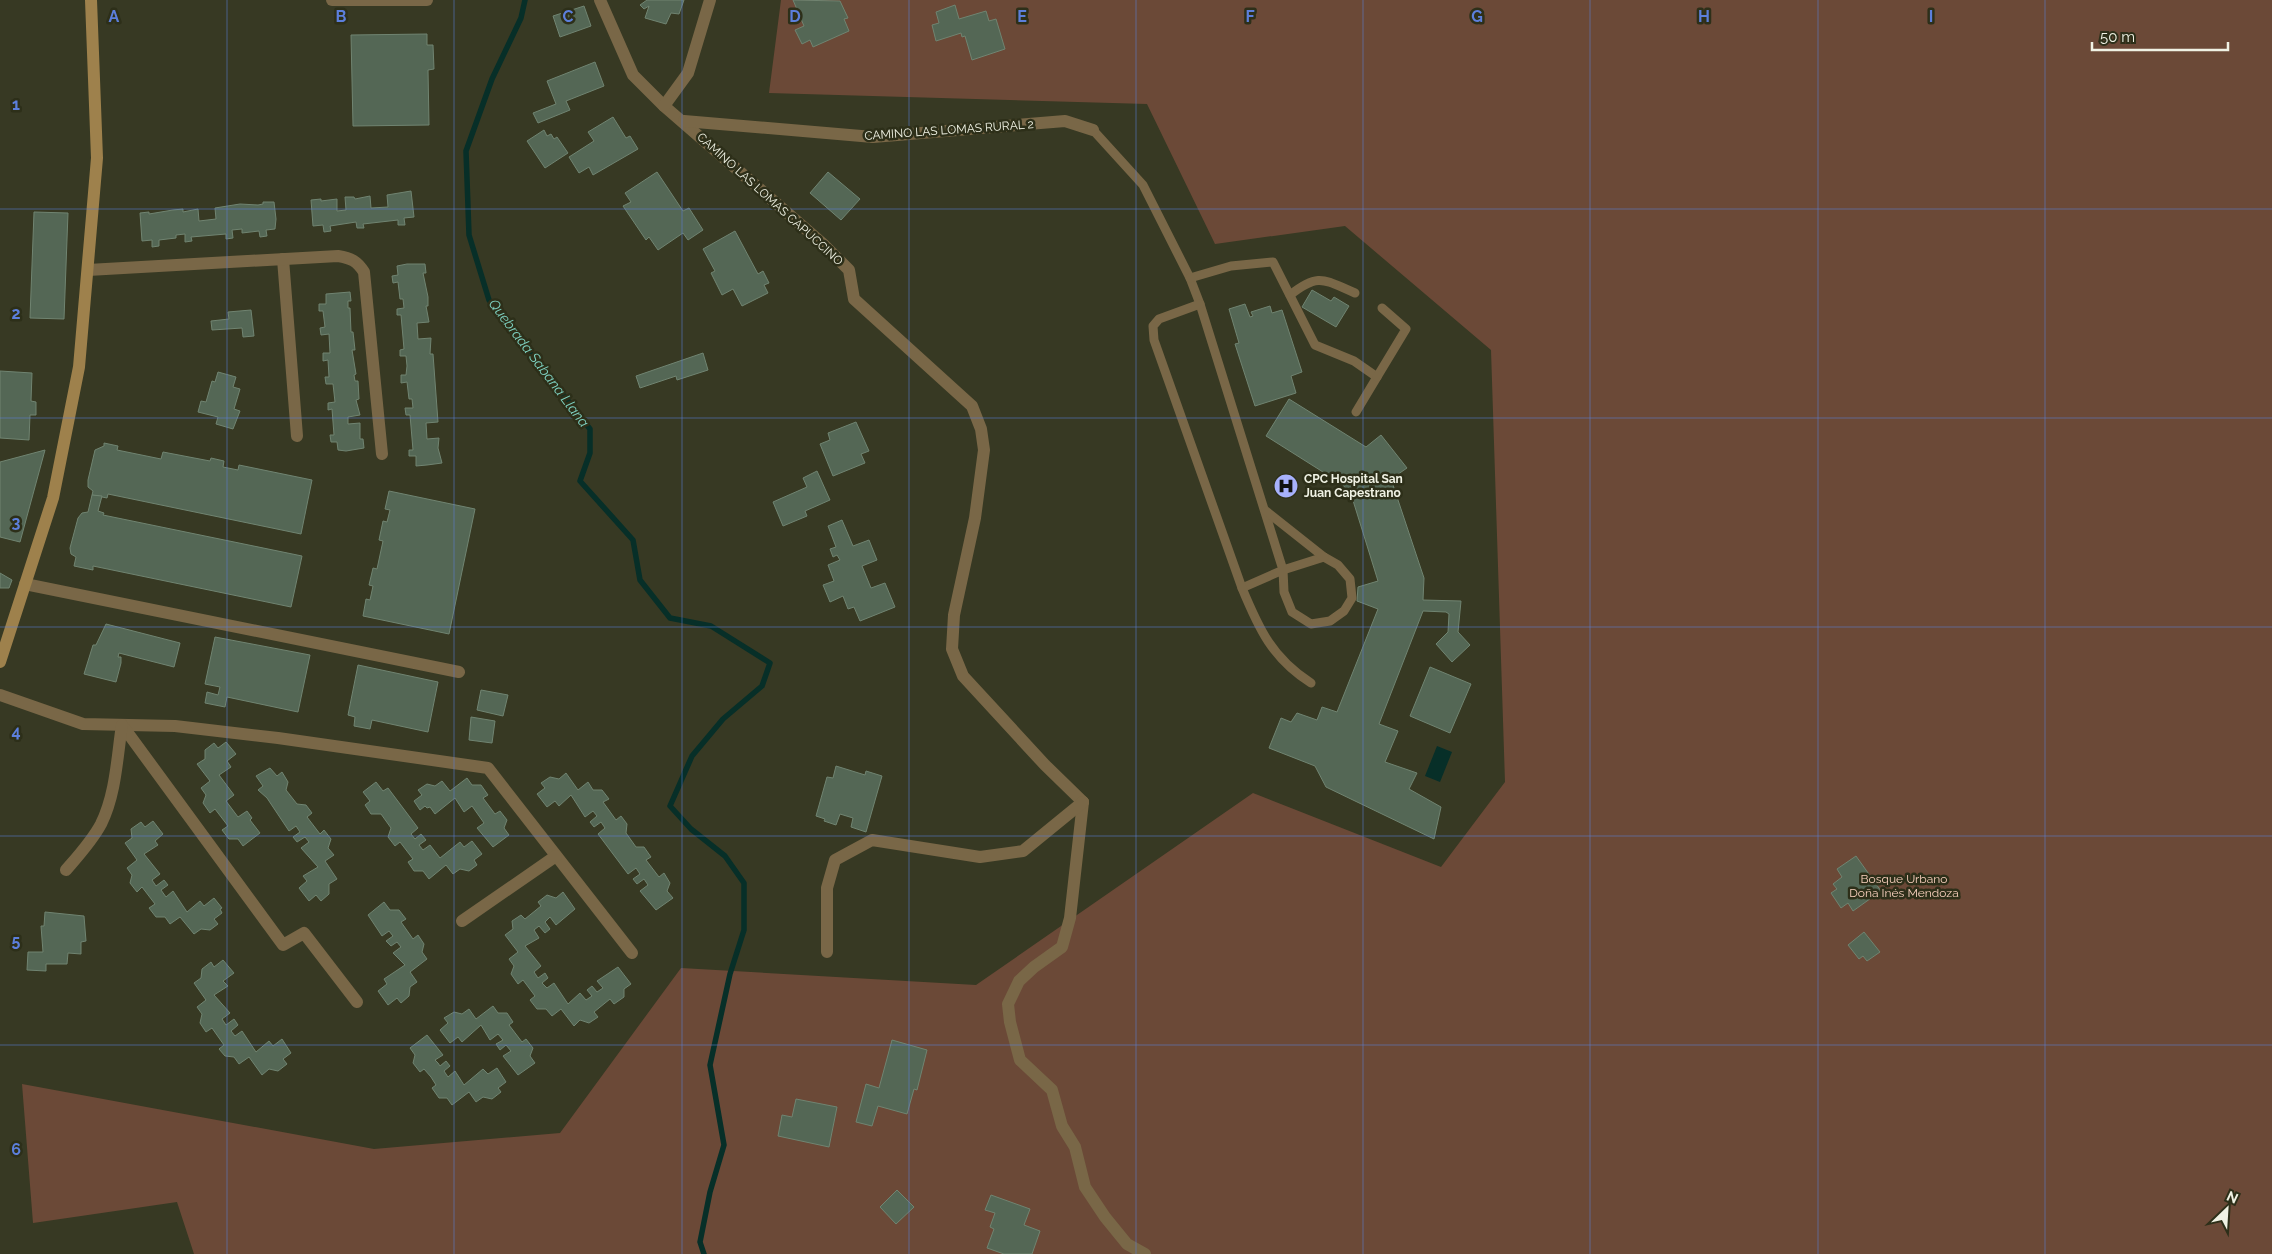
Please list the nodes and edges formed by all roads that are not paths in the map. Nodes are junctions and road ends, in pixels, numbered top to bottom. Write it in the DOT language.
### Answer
graph roads {
  1 [pos="92,0"];
  2 [pos="332,0"];
  3 [pos="426,0"];
  4 [pos="600,0"];
  5 [pos="710,0"];
  6 [pos="664,106"];
  7 [pos="684,121"];
  8 [pos="1093,130"];
  9 [pos="283,259"];
  10 [pos="88,270"];
  11 [pos="1190,278"];
  12 [pos="1355,293"];
  13 [pos="1290,295"];
  14 [pos="1200,304"];
  15 [pos="1382,308"];
  16 [pos="1377,377"];
  17 [pos="1356,412"];
  18 [pos="297,436"];
  19 [pos="382,454"];
  20 [pos="1264,510"];
  21 [pos="1324,557"];
  22 [pos="1283,570"];
  23 [pos="25,584"];
  24 [pos="1242,588"];
  25 [pos="0,662"];
  26 [pos="459,672"];
  27 [pos="1311,683"];
  28 [pos="0,695"];
  29 [pos="122,725"];
  30 [pos="1083,802"];
  31 [pos="556,856"];
  32 [pos="66,870"];
  33 [pos="462,921"];
  34 [pos="828,952"];
  35 [pos="632,953"];
  36 [pos="357,1002"];
  37 [pos="1145,1254"];
  1 -- 10 [label="street"];
  2 -- 3 [label="street"];
  4 -- 6 [label="street, CAMINO LAS LOMAS CAPUCCINO"];
  5 -- 6 [label="street"];
  6 -- 7 [label="street, CAMINO LAS LOMAS CAPUCCINO"];
  7 -- 8 [label="street, CAMINO LAS LOMAS RURAL 2"];
  7 -- 30 [label="street, CAMINO LAS LOMAS CAPUCCINO"];
  8 -- 11 [label="lane"];
  9 -- 10 [label="street"];
  9 -- 18 [label="street"];
  9 -- 19 [label="street"];
  10 -- 23 [label="street"];
  11 -- 13 [label="lane"];
  11 -- 14 [label="lane"];
  12 -- 13 [label="lane"];
  13 -- 16 [label="lane"];
  14 -- 20 [label="lane"];
  14 -- 24 [label="lane"];
  15 -- 16 [label="lane"];
  16 -- 17 [label="lane"];
  20 -- 21 [label="lane"];
  20 -- 22 [label="lane"];
  21 -- 22 [label="lane"];
  21 -- 22 [label="lane"];
  22 -- 24 [label="lane"];
  23 -- 25 [label="street"];
  23 -- 26 [label="street"];
  24 -- 27 [label="lane"];
  28 -- 29 [label="street"];
  29 -- 31 [label="street"];
  29 -- 32 [label="street"];
  29 -- 36 [label="street"];
  30 -- 34 [label="street"];
  30 -- 37 [label="street"];
  31 -- 33 [label="street"];
  31 -- 35 [label="street"];
}
